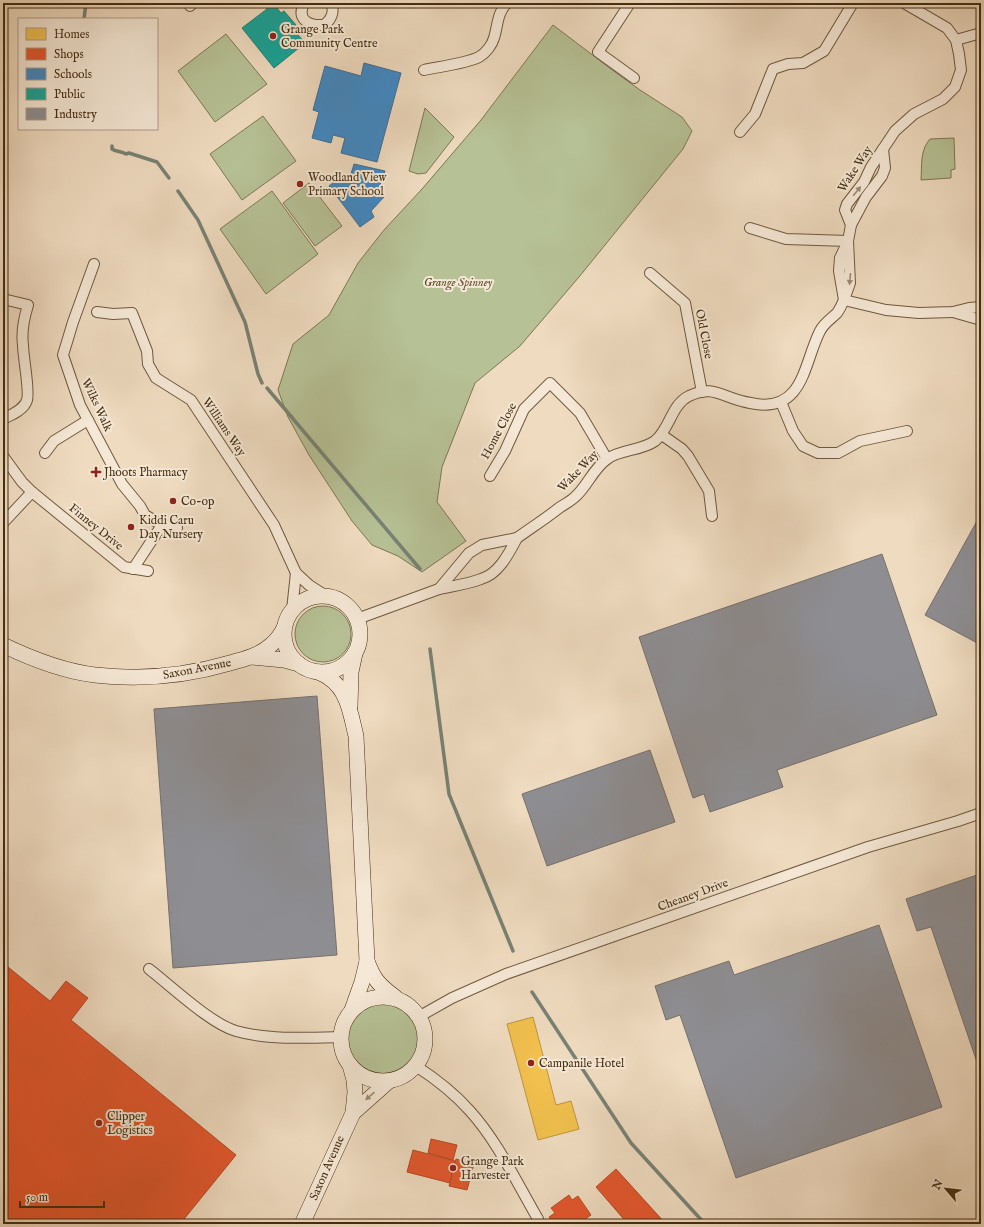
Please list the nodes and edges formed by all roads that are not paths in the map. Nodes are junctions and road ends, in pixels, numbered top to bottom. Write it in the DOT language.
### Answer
graph roads {
  1 [pos="304,3"];
  2 [pos="331,3"];
  3 [pos="507,3"];
  4 [pos="630,3"];
  5 [pos="853,3"];
  6 [pos="904,3"];
  7 [pos="981,33"];
  8 [pos="956,40"];
  9 [pos="424,70"];
  10 [pos="634,78"];
  11 [pos="740,132"];
  12 [pos="750,228"];
  13 [pos="848,241"];
  14 [pos="94,264"];
  15 [pos="650,273"];
  16 [pos="3,298"];
  17 [pos="844,300"];
  18 [pos="981,307"];
  19 [pos="97,312"];
  20 [pos="953,312"];
  21 [pos="981,320"];
  22 [pos="702,392"];
  23 [pos="781,402"];
  24 [pos="3,419"];
  25 [pos="88,420"];
  26 [pos="907,431"];
  27 [pos="662,435"];
  28 [pos="45,453"];
  29 [pos="3,456"];
  30 [pos="607,459"];
  31 [pos="490,476"];
  32 [pos="32,492"];
  33 [pos="712,516"];
  34 [pos="3,523"];
  35 [pos="162,525"];
  36 [pos="177,528"];
  37 [pos="517,538"];
  38 [pos="133,569"];
  39 [pos="148,571"];
  40 [pos="296,573"];
  41 [pos="439,589"];
  42 [pos="326,596"];
  43 [pos="292,610"];
  44 [pos="357,619"];
  45 [pos="284,628"];
  46 [pos="3,645"];
  47 [pos="355,652"];
  48 [pos="252,656"];
  49 [pos="299,664"];
  50 [pos="318,672"];
  51 [pos="350,710"];
  52 [pos="981,813"];
  53 [pos="366,961"];
  54 [pos="149,969"];
  55 [pos="395,998"];
  56 [pos="352,1010"];
  57 [pos="420,1016"];
  58 [pos="341,1036"];
  59 [pos="350,1065"];
  60 [pos="416,1066"];
  61 [pos="389,1081"];
  62 [pos="353,1113"];
  63 [pos="538,1219"];
  64 [pos="302,1224"];
  1 -- 2 [label="street"];
  3 -- 9 [label="street"];
  4 -- 10 [label="street"];
  5 -- 11 [label="street"];
  6 -- 8 [label="street, Wake Way"];
  7 -- 8 [label="street"];
  8 -- 13 [label="street, Wake Way"];
  12 -- 13 [label="street"];
  13 -- 17 [label="street, Wake Way"];
  14 -- 25 [label="street, Wilks Walk"];
  15 -- 22 [label="street, Old Close"];
  16 -- 24 [label="street"];
  17 -- 20 [label="street"];
  17 -- 23 [label="street, Wake Way"];
  18 -- 20 [label="street"];
  19 -- 40 [label="street, Williams Way"];
  20 -- 21 [label="street"];
  22 -- 23 [label="street, Wake Way"];
  22 -- 27 [label="street, Wake Way"];
  23 -- 26 [label="street"];
  25 -- 28 [label="street"];
  25 -- 35 [label="street, Wilks Walk"];
  27 -- 30 [label="street, Wake Way"];
  27 -- 33 [label="street"];
  29 -- 32 [label="street, Finney Drive"];
  30 -- 31 [label="street, Home Close"];
  30 -- 37 [label="street, Wake Way"];
  32 -- 34 [label="street"];
  32 -- 38 [label="street, Finney Drive"];
  35 -- 36 [label="street, Wilks Walk"];
  35 -- 38 [label="street"];
  37 -- 41 [label="street, Wake Way"];
  37 -- 41 [label="street, Wake Way"];
  38 -- 39 [label="street, Finney Drive"];
  40 -- 42 [label="street, Williams Way"];
  40 -- 43 [label="street"];
  41 -- 44 [label="street, Wake Way"];
  42 -- 43 [label="street"];
  42 -- 44 [label="street"];
  43 -- 45 [label="street"];
  44 -- 47 [label="street"];
  45 -- 48 [label="street, Saxon Avenue"];
  45 -- 49 [label="street"];
  46 -- 48 [label="street, Saxon Avenue"];
  47 -- 50 [label="street"];
  47 -- 51 [label="street"];
  48 -- 49 [label="street, Saxon Avenue"];
  49 -- 50 [label="street"];
  50 -- 51 [label="street"];
  51 -- 53 [label="street"];
  52 -- 57 [label="street, Cheaney Drive"];
  53 -- 55 [label="street"];
  53 -- 56 [label="street"];
  54 -- 58 [label="street"];
  55 -- 56 [label="street"];
  55 -- 57 [label="street"];
  56 -- 58 [label="street"];
  57 -- 60 [label="street"];
  58 -- 59 [label="street"];
  59 -- 61 [label="street"];
  59 -- 62 [label="street, Saxon Avenue"];
  60 -- 61 [label="street"];
  60 -- 63 [label="street"];
  61 -- 62 [label="street, Saxon Avenue, one-way"];
  62 -- 64 [label="street, Saxon Avenue"];
}
